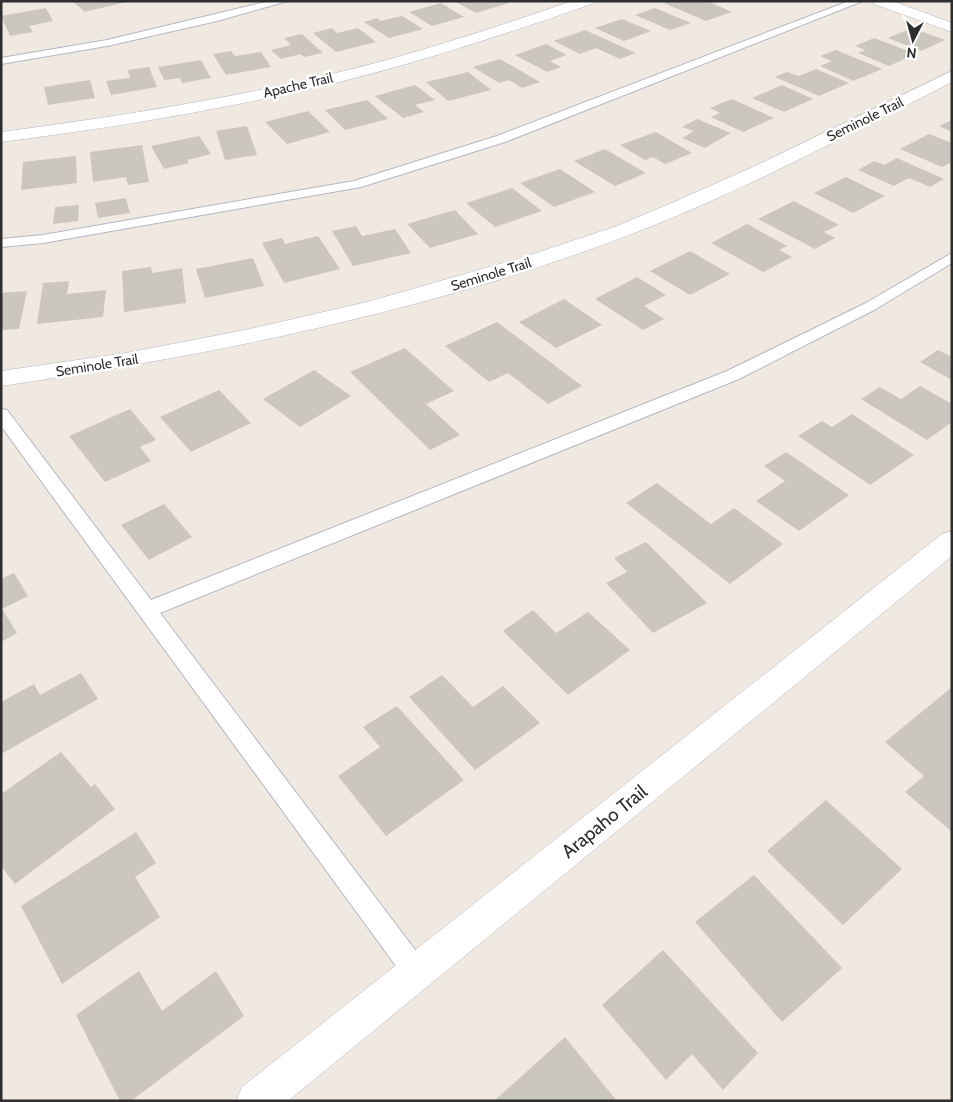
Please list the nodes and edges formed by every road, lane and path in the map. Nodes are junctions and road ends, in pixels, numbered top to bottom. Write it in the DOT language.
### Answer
graph roads {
  1 [pos="283,1"];
  2 [pos="586,1"];
  3 [pos="858,1"];
  4 [pos="879,1"];
  5 [pos="952,28"];
  6 [pos="1,61"];
  7 [pos="952,76"];
  8 [pos="1,137"];
  9 [pos="1,243"];
  10 [pos="952,257"];
  11 [pos="1,379"];
  12 [pos="1,414"];
  13 [pos="952,542"];
  14 [pos="147,610"];
  15 [pos="416,972"];
  16 [pos="256,1101"];
  1 -- 6 [label="lane"];
  2 -- 8 [label="street, Apache Trail"];
  3 -- 9 [label="lane"];
  4 -- 5 [label="street"];
  7 -- 11 [label="street, Seminole Trail"];
  10 -- 14 [label="lane"];
  12 -- 14 [label="lane"];
  13 -- 15 [label="street, Arapaho Trail"];
  14 -- 15 [label="lane"];
  15 -- 16 [label="street, Arapaho Trail"];
}
